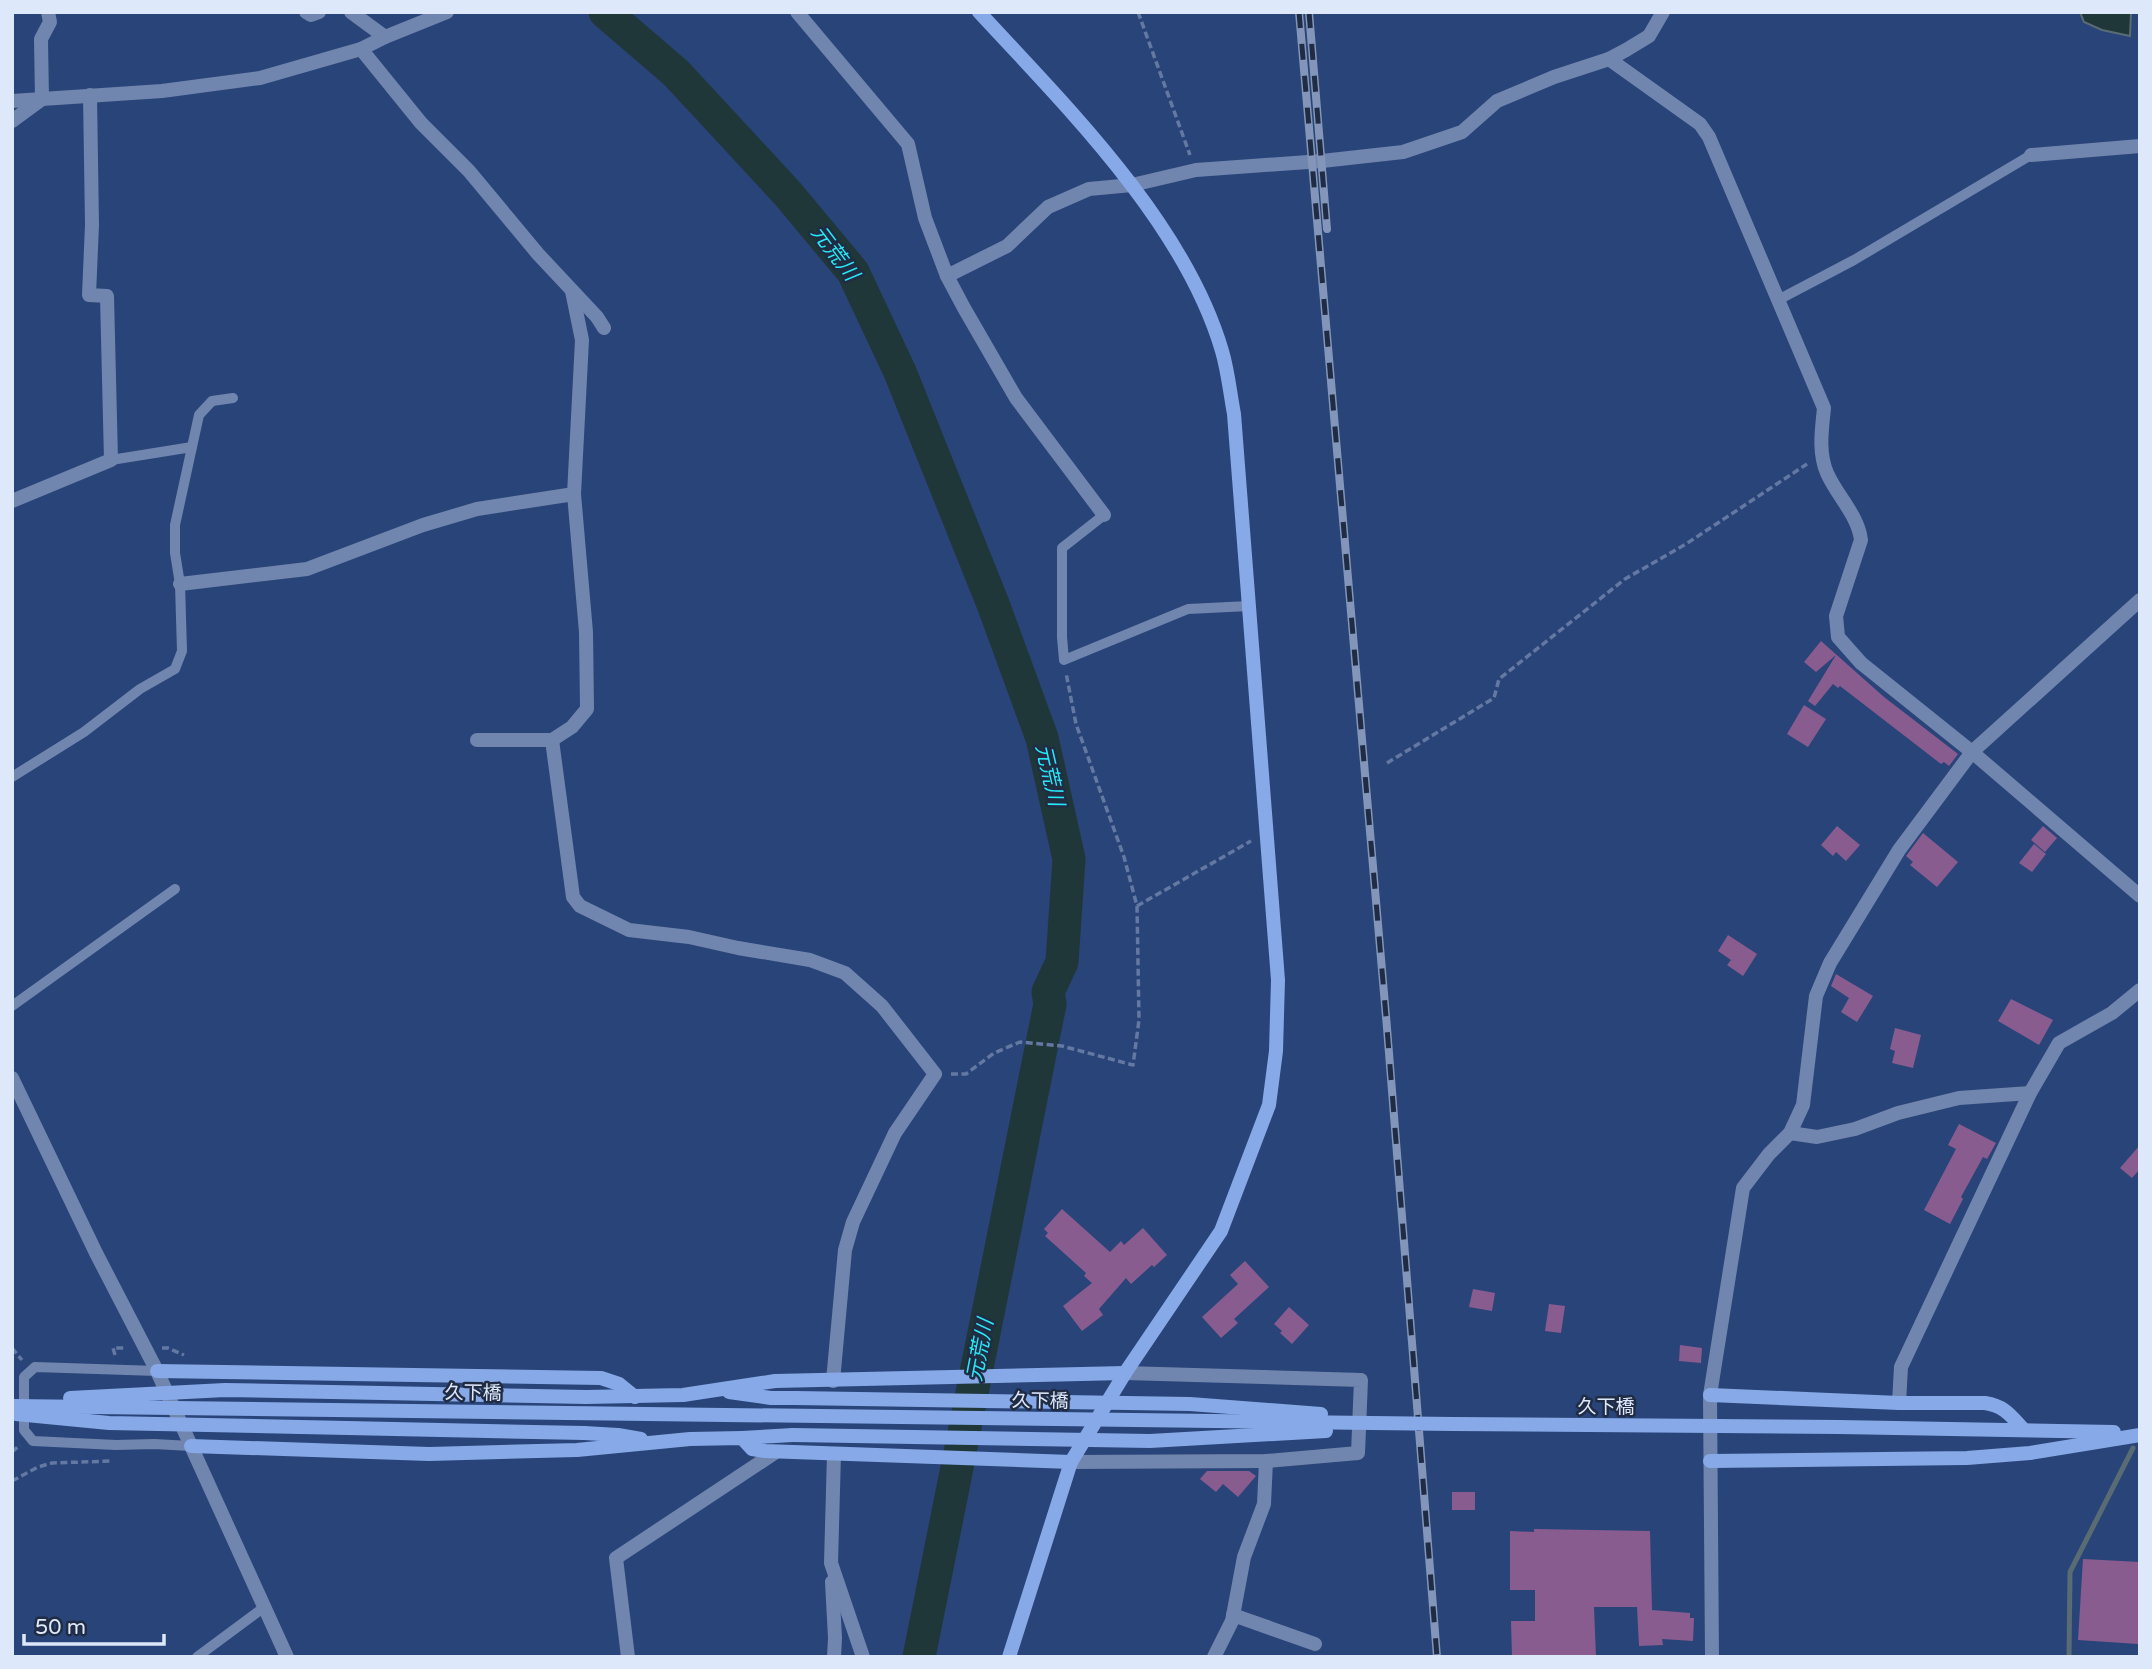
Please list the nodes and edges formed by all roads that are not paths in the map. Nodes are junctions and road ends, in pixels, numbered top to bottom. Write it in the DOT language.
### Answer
graph roads {
  1 [pos="48,12"];
  2 [pos="306,12"];
  3 [pos="319,12"];
  4 [pos="351,12"];
  5 [pos="447,12"];
  6 [pos="797,12"];
  7 [pos="979,12"];
  8 [pos="1663,12"];
  9 [pos="385,37"];
  10 [pos="361,49"];
  11 [pos="1609,59"];
  12 [pos="90,96"];
  13 [pos="41,99"];
  14 [pos="12,101"];
  15 [pos="12,121"];
  16 [pos="2140,146"];
  17 [pos="2031,155"];
  18 [pos="1132,185"];
  19 [pos="947,276"];
  20 [pos="572,290"];
  21 [pos="1778,300"];
  22 [pos="604,328"];
  23 [pos="233,398"];
  24 [pos="192,447"];
  25 [pos="111,460"];
  26 [pos="574,494"];
  27 [pos="12,501"];
  28 [pos="1104,514"];
  29 [pos="180,584"];
  30 [pos="2140,600"];
  31 [pos="1249,606"];
  32 [pos="477,740"];
  33 [pos="552,740"];
  34 [pos="1972,752"];
  35 [pos="12,777"];
  36 [pos="175,889"];
  37 [pos="2140,896"];
  38 [pos="2140,990"];
  39 [pos="12,1006"];
  40 [pos="12,1078"];
  41 [pos="2030,1093"];
  42 [pos="1790,1133"];
  43 [pos="157,1371"];
  44 [pos="1125,1373"];
  45 [pos="833,1381"];
  46 [pos="721,1391"];
  47 [pos="1710,1395"];
  48 [pos="635,1397"];
  49 [pos="1899,1402"];
  50 [pos="12,1404"];
  51 [pos="12,1413"];
  52 [pos="1453,1424"];
  53 [pos="2024,1430"];
  54 [pos="2140,1434"];
  55 [pos="742,1438"];
  56 [pos="656,1442"];
  57 [pos="191,1446"];
  58 [pos="776,1452"];
  59 [pos="834,1454"];
  60 [pos="1266,1461"];
  61 [pos="1710,1461"];
  62 [pos="1071,1462"];
  63 [pos="831,1563"];
  64 [pos="263,1608"];
  65 [pos="1233,1615"];
  66 [pos="1315,1644"];
  67 [pos="197,1657"];
  68 [pos="287,1657"];
  69 [pos="628,1657"];
  70 [pos="834,1657"];
  71 [pos="863,1657"];
  72 [pos="1009,1657"];
  73 [pos="1214,1657"];
  74 [pos="1712,1657"];
  1 -- 13 [label="street"];
  2 -- 3 [label="street"];
  4 -- 9 [label="street"];
  5 -- 9 [label="street"];
  6 -- 19 [label="street"];
  7 -- 18 [label="main road"];
  8 -- 11 [label="street"];
  9 -- 10 [label="street"];
  10 -- 12 [label="street"];
  10 -- 20 [label="street"];
  11 -- 18 [label="street"];
  11 -- 21 [label="street"];
  12 -- 13 [label="street"];
  12 -- 25 [label="street"];
  13 -- 14 [label="street"];
  13 -- 15 [label="street"];
  16 -- 17 [label="street"];
  17 -- 21 [label="lane"];
  18 -- 19 [label="street"];
  18 -- 31 [label="main road"];
  19 -- 28 [label="street"];
  20 -- 22 [label="street"];
  20 -- 26 [label="street"];
  21 -- 34 [label="street"];
  23 -- 24 [label="lane"];
  24 -- 25 [label="lane"];
  24 -- 29 [label="lane"];
  25 -- 27 [label="street"];
  26 -- 29 [label="street"];
  26 -- 33 [label="street"];
  28 -- 31 [label="lane"];
  29 -- 35 [label="lane"];
  30 -- 34 [label="street"];
  31 -- 44 [label="main road"];
  32 -- 33 [label="street"];
  33 -- 45 [label="street"];
  34 -- 37 [label="street"];
  34 -- 42 [label="street"];
  36 -- 39 [label="lane"];
  38 -- 41 [label="street"];
  40 -- 43 [label="street"];
  41 -- 42 [label="street"];
  41 -- 49 [label="street"];
  42 -- 47 [label="street"];
  43 -- 48 [label="main road"];
  43 -- 57 [label="street"];
  43 -- 57 [label="lane"];
  44 -- 45 [label="main road"];
  44 -- 60 [label="street"];
  44 -- 62 [label="main road"];
  45 -- 46 [label="main road"];
  46 -- 48 [label="main road"];
  46 -- 52 [label="main road, bridge"];
  47 -- 49 [label="main road"];
  47 -- 61 [label="street"];
  48 -- 50 [label="main road, bridge"];
  49 -- 53 [label="main road"];
  50 -- 52 [label="main road, 久下橋, bridge"];
  51 -- 56 [label="main road, bridge"];
  52 -- 53 [label="main road, 久下橋, bridge"];
  52 -- 55 [label="main road, bridge"];
  53 -- 54 [label="main road, 久下橋"];
  54 -- 61 [label="main road"];
  55 -- 56 [label="main road"];
  55 -- 58 [label="main road"];
  56 -- 57 [label="main road"];
  57 -- 64 [label="street"];
  58 -- 59 [label="main road"];
  58 -- 69 [label="street"];
  59 -- 62 [label="main road"];
  59 -- 63 [label="street"];
  60 -- 62 [label="street"];
  60 -- 65 [label="street"];
  61 -- 74 [label="street"];
  62 -- 72 [label="main road"];
  63 -- 70 [label="street"];
  63 -- 71 [label="street"];
  64 -- 67 [label="lane"];
  64 -- 68 [label="street"];
  65 -- 66 [label="street"];
  65 -- 73 [label="street"];
}
